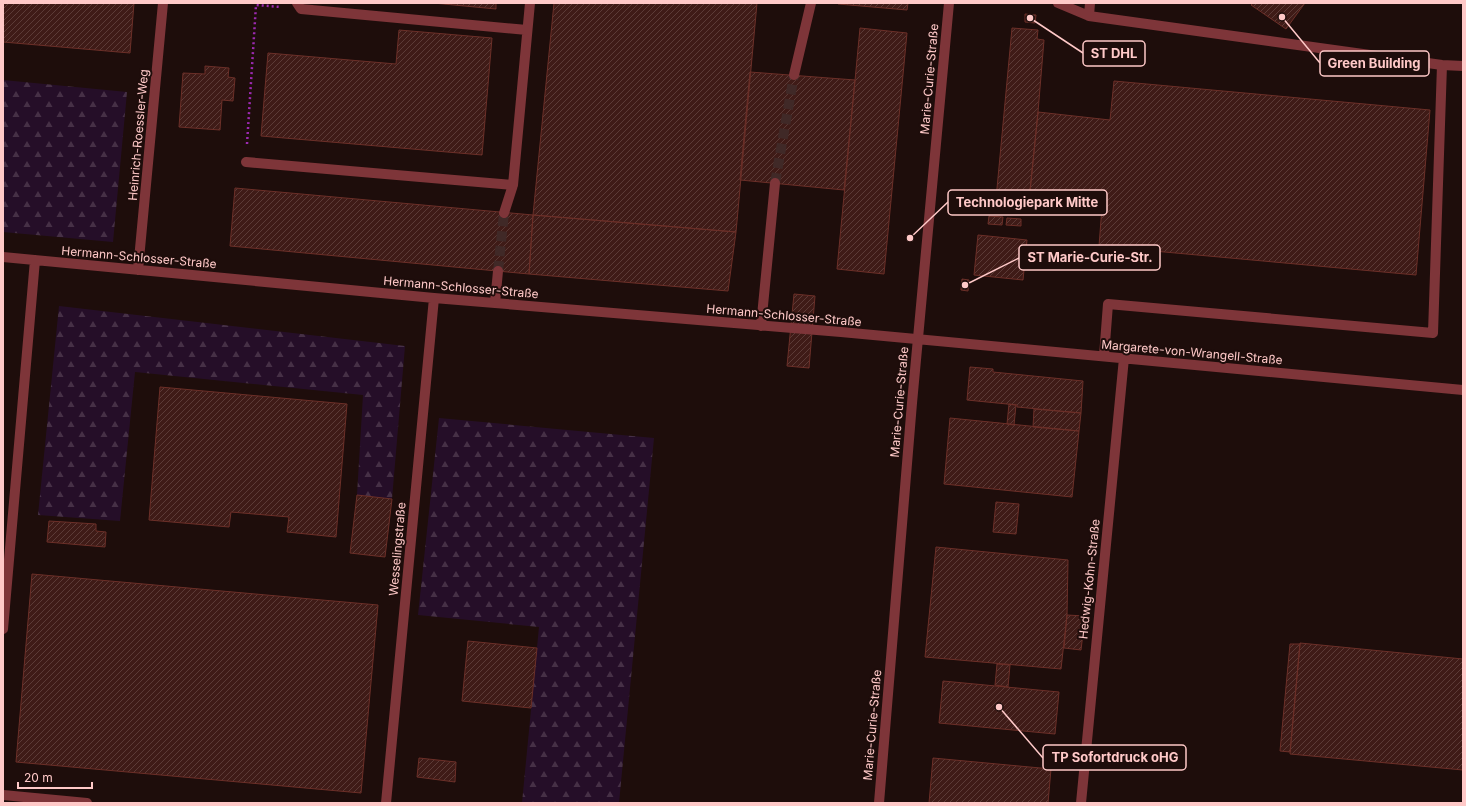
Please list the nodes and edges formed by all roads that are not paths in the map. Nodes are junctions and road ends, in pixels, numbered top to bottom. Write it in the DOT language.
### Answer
graph roads {
  1 [pos="163,3"];
  2 [pos="530,3"];
  3 [pos="811,3"];
  4 [pos="949,3"];
  5 [pos="1058,3"];
  6 [pos="1090,3"];
  7 [pos="299,6"];
  8 [pos="1089,16"];
  9 [pos="527,30"];
  10 [pos="1442,65"];
  11 [pos="1463,66"];
  12 [pos="794,75"];
  13 [pos="246,162"];
  14 [pos="775,183"];
  15 [pos="513,185"];
  16 [pos="504,212"];
  17 [pos="3,257"];
  18 [pos="35,260"];
  19 [pos="138,270"];
  20 [pos="498,271"];
  21 [pos="434,298"];
  22 [pos="495,303"];
  23 [pos="761,326"];
  24 [pos="918,339"];
  25 [pos="1104,356"];
  26 [pos="1124,358"];
  27 [pos="1463,390"];
  28 [pos="3,629"];
  29 [pos="3,795"];
  30 [pos="87,803"];
  31 [pos="386,803"];
  32 [pos="879,803"];
  33 [pos="1081,803"];
  1 -- 19 [label="street, Heinrich-Roessler-Weg"];
  2 -- 9 [label="street"];
  3 -- 12 [label="street"];
  4 -- 24 [label="street, Marie-Curie-Straße"];
  5 -- 8 [label="street"];
  6 -- 8 [label="street"];
  7 -- 9 [label="street"];
  8 -- 10 [label="street"];
  9 -- 15 [label="street"];
  10 -- 11 [label="street"];
  10 -- 25 [label="street"];
  13 -- 15 [label="street"];
  14 -- 23 [label="street"];
  15 -- 16 [label="street"];
  17 -- 18 [label="street, Hermann-Schlosser-Straße"];
  18 -- 19 [label="street, Hermann-Schlosser-Straße"];
  18 -- 28 [label="street"];
  19 -- 21 [label="street, Hermann-Schlosser-Straße"];
  20 -- 22 [label="street"];
  21 -- 22 [label="street, Hermann-Schlosser-Straße"];
  21 -- 31 [label="street, Wesselingstraße"];
  22 -- 23 [label="street, Hermann-Schlosser-Straße"];
  23 -- 24 [label="street, Hermann-Schlosser-Straße"];
  24 -- 25 [label="street, Margarete-von-Wrangell-Straße"];
  24 -- 32 [label="street, Marie-Curie-Straße"];
  25 -- 26 [label="street, Margarete-von-Wrangell-Straße"];
  26 -- 27 [label="street, Margarete-von-Wrangell-Straße"];
  26 -- 33 [label="street, Hedwig-Kohn-Straße"];
  29 -- 30 [label="street"];
}
